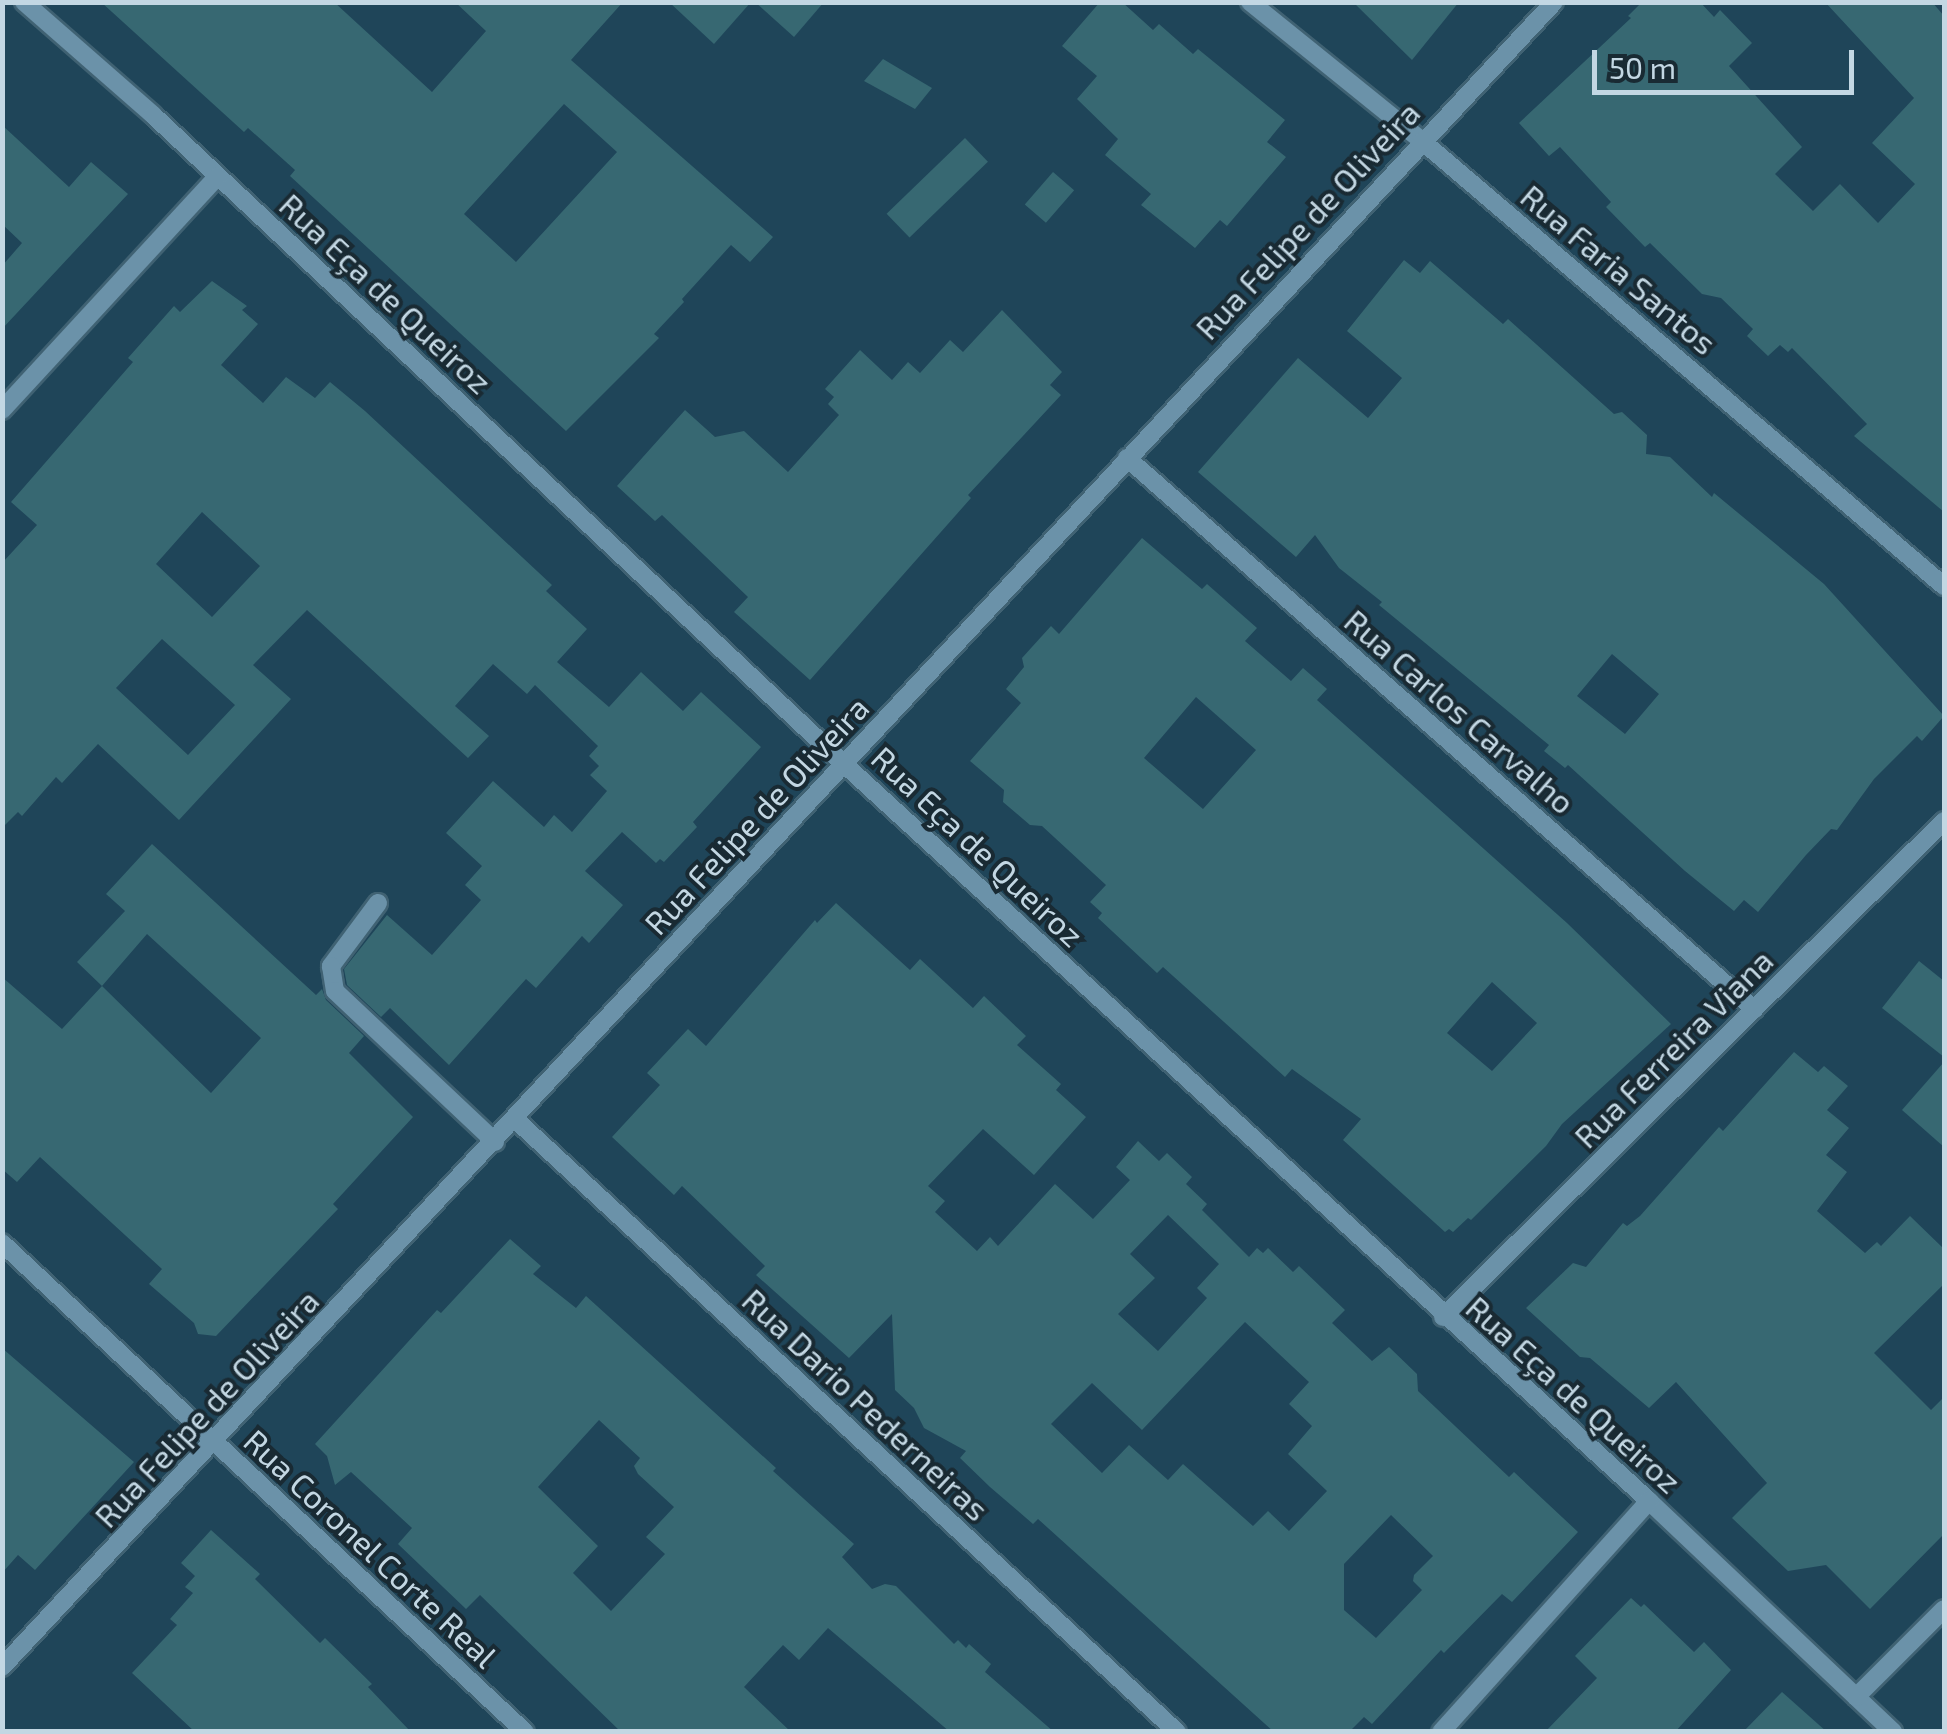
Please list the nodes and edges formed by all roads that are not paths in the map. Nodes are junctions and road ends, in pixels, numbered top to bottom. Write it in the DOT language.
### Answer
graph roads {
  1 [pos="24,2"];
  2 [pos="1250,2"];
  3 [pos="1554,2"];
  4 [pos="1422,141"];
  5 [pos="218,176"];
  6 [pos="2,410"];
  7 [pos="1127,458"];
  8 [pos="1944,586"];
  9 [pos="844,764"];
  10 [pos="1944,821"];
  11 [pos="378,902"];
  12 [pos="1754,1010"];
  13 [pos="516,1120"];
  14 [pos="495,1142"];
  15 [pos="2,1243"];
  16 [pos="1442,1317"];
  17 [pos="215,1444"];
  18 [pos="1649,1502"];
  19 [pos="1944,1609"];
  20 [pos="2,1668"];
  21 [pos="1856,1698"];
  22 [pos="525,1732"];
  23 [pos="1177,1732"];
  24 [pos="1441,1732"];
  25 [pos="1893,1732"];
  1 -- 5 [label="street, Rua Eça de Queiroz"];
  2 -- 4 [label="street, Rua Faria Santos"];
  3 -- 4 [label="street, Rua Felipe de Oliveira"];
  4 -- 7 [label="street, Rua Felipe de Oliveira"];
  4 -- 8 [label="street, Rua Faria Santos"];
  5 -- 6 [label="street"];
  5 -- 9 [label="street, Rua Eça de Queiroz"];
  7 -- 9 [label="street, Rua Felipe de Oliveira"];
  7 -- 12 [label="street, Rua Carlos Carvalho"];
  9 -- 13 [label="street, Rua Felipe de Oliveira"];
  9 -- 16 [label="street, Rua Eça de Queiroz"];
  10 -- 12 [label="street, Rua Ferreira Viana"];
  11 -- 14 [label="street"];
  12 -- 16 [label="street, Rua Ferreira Viana"];
  13 -- 14 [label="street, Rua Felipe de Oliveira"];
  13 -- 23 [label="street, Rua Dario Pederneiras"];
  14 -- 17 [label="street, Rua Felipe de Oliveira"];
  15 -- 17 [label="street, Rua Coronel Corte Real"];
  16 -- 18 [label="street, Rua Eça de Queiroz"];
  17 -- 20 [label="street, Rua Felipe de Oliveira"];
  17 -- 22 [label="street, Rua Coronel Corte Real"];
  18 -- 21 [label="street, Rua Eça de Queiroz"];
  18 -- 24 [label="street"];
  19 -- 21 [label="street"];
  21 -- 25 [label="street, Rua Eça de Queiroz"];
}
